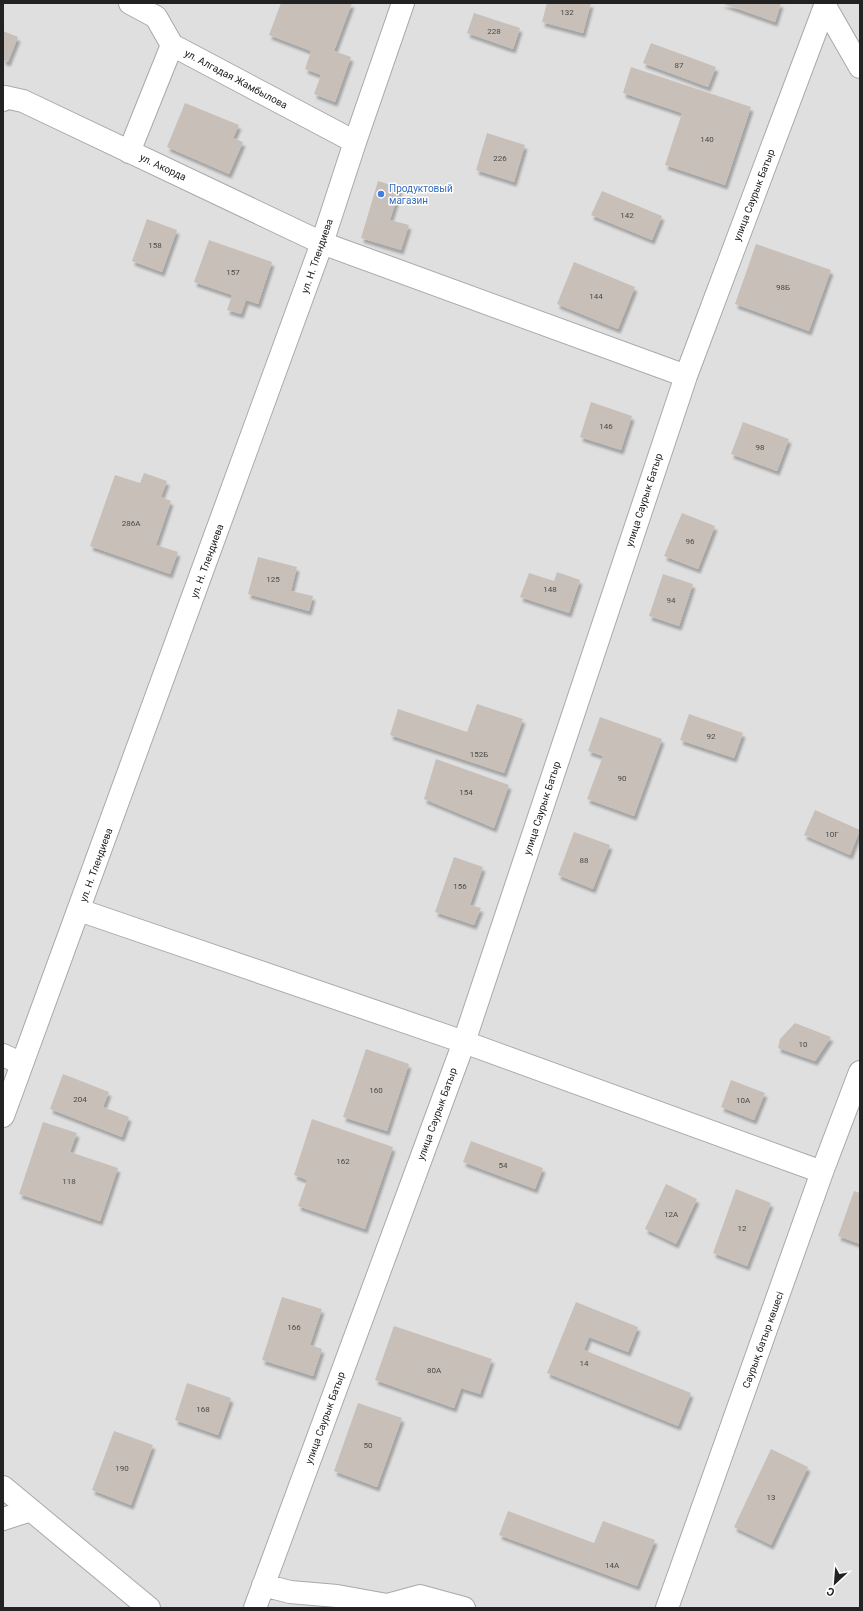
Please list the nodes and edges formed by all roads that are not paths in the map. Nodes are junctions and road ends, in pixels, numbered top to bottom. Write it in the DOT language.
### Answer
graph roads {
  1 [pos="130,3"];
  2 [pos="404,3"];
  3 [pos="825,4"];
  4 [pos="172,45"];
  5 [pos="860,67"];
  6 [pos="3,100"];
  7 [pos="355,142"];
  8 [pos="129,152"];
  9 [pos="322,243"];
  10 [pos="686,376"];
  11 [pos="79,910"];
  12 [pos="464,1042"];
  13 [pos="12,1060"];
  14 [pos="860,1072"];
  15 [pos="3,1116"];
  16 [pos="822,1172"];
  17 [pos="3,1487"];
  18 [pos="31,1510"];
  19 [pos="3,1519"];
  20 [pos="263,1585"];
  21 [pos="149,1608"];
  22 [pos="255,1608"];
  23 [pos="464,1608"];
  24 [pos="667,1608"];
  1 -- 4 [label="street"];
  2 -- 7 [label="street, ул. Н. Тлендиева"];
  3 -- 5 [label="street"];
  3 -- 10 [label="street, улица Саурык Батыр"];
  4 -- 7 [label="street, ул. Алгадая Жамбылова"];
  4 -- 8 [label="street"];
  6 -- 8 [label="street, ул. Акорда"];
  7 -- 9 [label="street, ул. Н. Тлендиева"];
  8 -- 9 [label="street, ул. Акорда"];
  9 -- 10 [label="street, ул. Акорда"];
  9 -- 11 [label="street, ул. Н. Тлендиева"];
  10 -- 12 [label="street, улица Саурык Батыр"];
  11 -- 12 [label="street"];
  11 -- 13 [label="street, ул. Н. Тлендиева"];
  12 -- 16 [label="street"];
  12 -- 20 [label="street, улица Саурык Батыр"];
  13 -- 15 [label="street, ул. Н. Тлендиева"];
  14 -- 16 [label="street, Саурық батыр көшесі"];
  16 -- 24 [label="street, Саурық батыр көшесі"];
  17 -- 18 [label="street"];
  18 -- 19 [label="street"];
  18 -- 21 [label="street"];
  20 -- 22 [label="street, улица Саурык Батыр"];
  20 -- 23 [label="street"];
}
